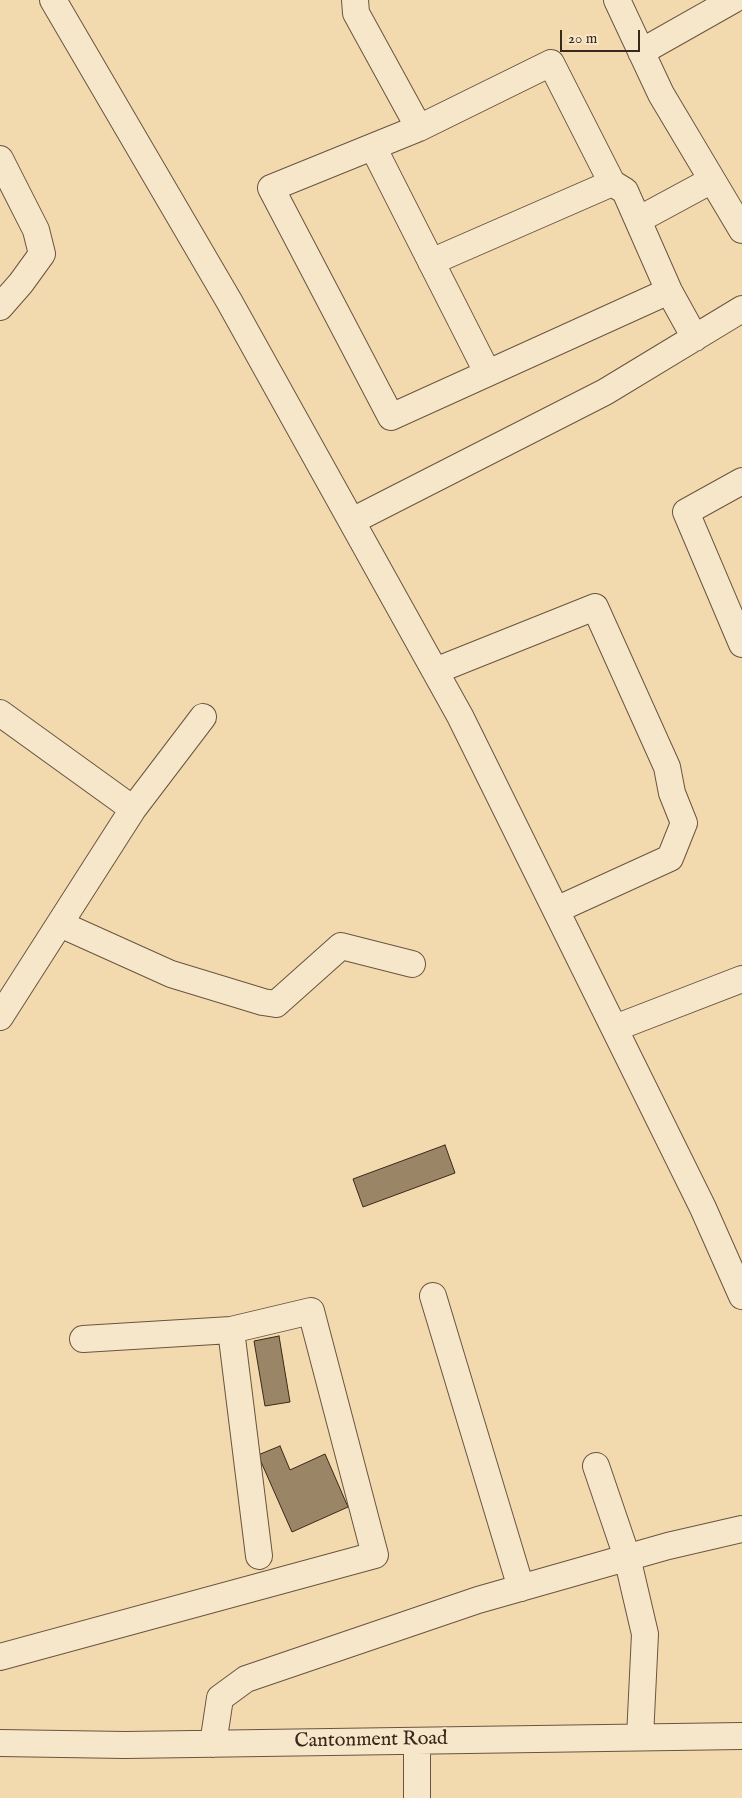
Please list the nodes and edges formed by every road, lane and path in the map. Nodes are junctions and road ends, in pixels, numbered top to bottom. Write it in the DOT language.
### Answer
graph roads {
  1 [pos="52,0"];
  2 [pos="355,0"];
  3 [pos="617,0"];
  4 [pos="733,0"];
  5 [pos="642,52"];
  6 [pos="419,128"];
  7 [pos="373,147"];
  8 [pos="0,159"];
  9 [pos="712,180"];
  10 [pos="612,183"];
  11 [pos="638,220"];
  12 [pos="742,230"];
  13 [pos="432,262"];
  14 [pos="669,290"];
  15 [pos="0,307"];
  16 [pos="742,310"];
  17 [pos="695,338"];
  18 [pos="487,372"];
  19 [pos="742,481"];
  20 [pos="352,522"];
  21 [pos="742,644"];
  22 [pos="435,671"];
  23 [pos="0,713"];
  24 [pos="203,717"];
  25 [pos="133,809"];
  26 [pos="556,910"];
  27 [pos="60,924"];
  28 [pos="412,964"];
  29 [pos="742,979"];
  30 [pos="0,1017"];
  31 [pos="615,1028"];
  32 [pos="433,1296"];
  33 [pos="742,1296"];
  34 [pos="231,1330"];
  35 [pos="83,1339"];
  36 [pos="596,1466"];
  37 [pos="742,1529"];
  38 [pos="259,1556"];
  39 [pos="627,1557"];
  40 [pos="521,1588"];
  41 [pos="0,1657"];
  42 [pos="742,1736"];
  43 [pos="640,1737"];
  44 [pos="417,1741"];
  45 [pos="0,1743"];
  46 [pos="213,1744"];
  47 [pos="417,1798"];
  1 -- 20 [label="street"];
  2 -- 6 [label="street"];
  3 -- 5 [label="street"];
  4 -- 5 [label="street"];
  5 -- 9 [label="street"];
  6 -- 7 [label="street"];
  6 -- 10 [label="street"];
  7 -- 13 [label="street"];
  7 -- 18 [label="street"];
  8 -- 15 [label="street"];
  9 -- 11 [label="street"];
  9 -- 12 [label="street"];
  10 -- 11 [label="street"];
  10 -- 13 [label="street"];
  11 -- 14 [label="street"];
  13 -- 18 [label="street"];
  14 -- 17 [label="street"];
  14 -- 18 [label="street"];
  16 -- 17 [label="street"];
  17 -- 20 [label="street"];
  19 -- 21 [label="street"];
  20 -- 22 [label="street"];
  22 -- 26 [label="street"];
  22 -- 26 [label="street"];
  23 -- 25 [label="street"];
  24 -- 25 [label="street"];
  25 -- 27 [label="street"];
  26 -- 31 [label="street"];
  27 -- 28 [label="street"];
  27 -- 30 [label="street"];
  29 -- 31 [label="street"];
  31 -- 33 [label="street"];
  32 -- 40 [label="street"];
  34 -- 35 [label="street"];
  34 -- 38 [label="street"];
  34 -- 41 [label="street"];
  36 -- 39 [label="street"];
  37 -- 39 [label="street"];
  39 -- 40 [label="street"];
  39 -- 43 [label="street"];
  40 -- 46 [label="street"];
  42 -- 43 [label="street, Cantonment Road"];
  43 -- 44 [label="street, Cantonment Road"];
  44 -- 46 [label="street, Cantonment Road"];
  44 -- 47 [label="street"];
  45 -- 46 [label="street, Cantonment Road"];
}
